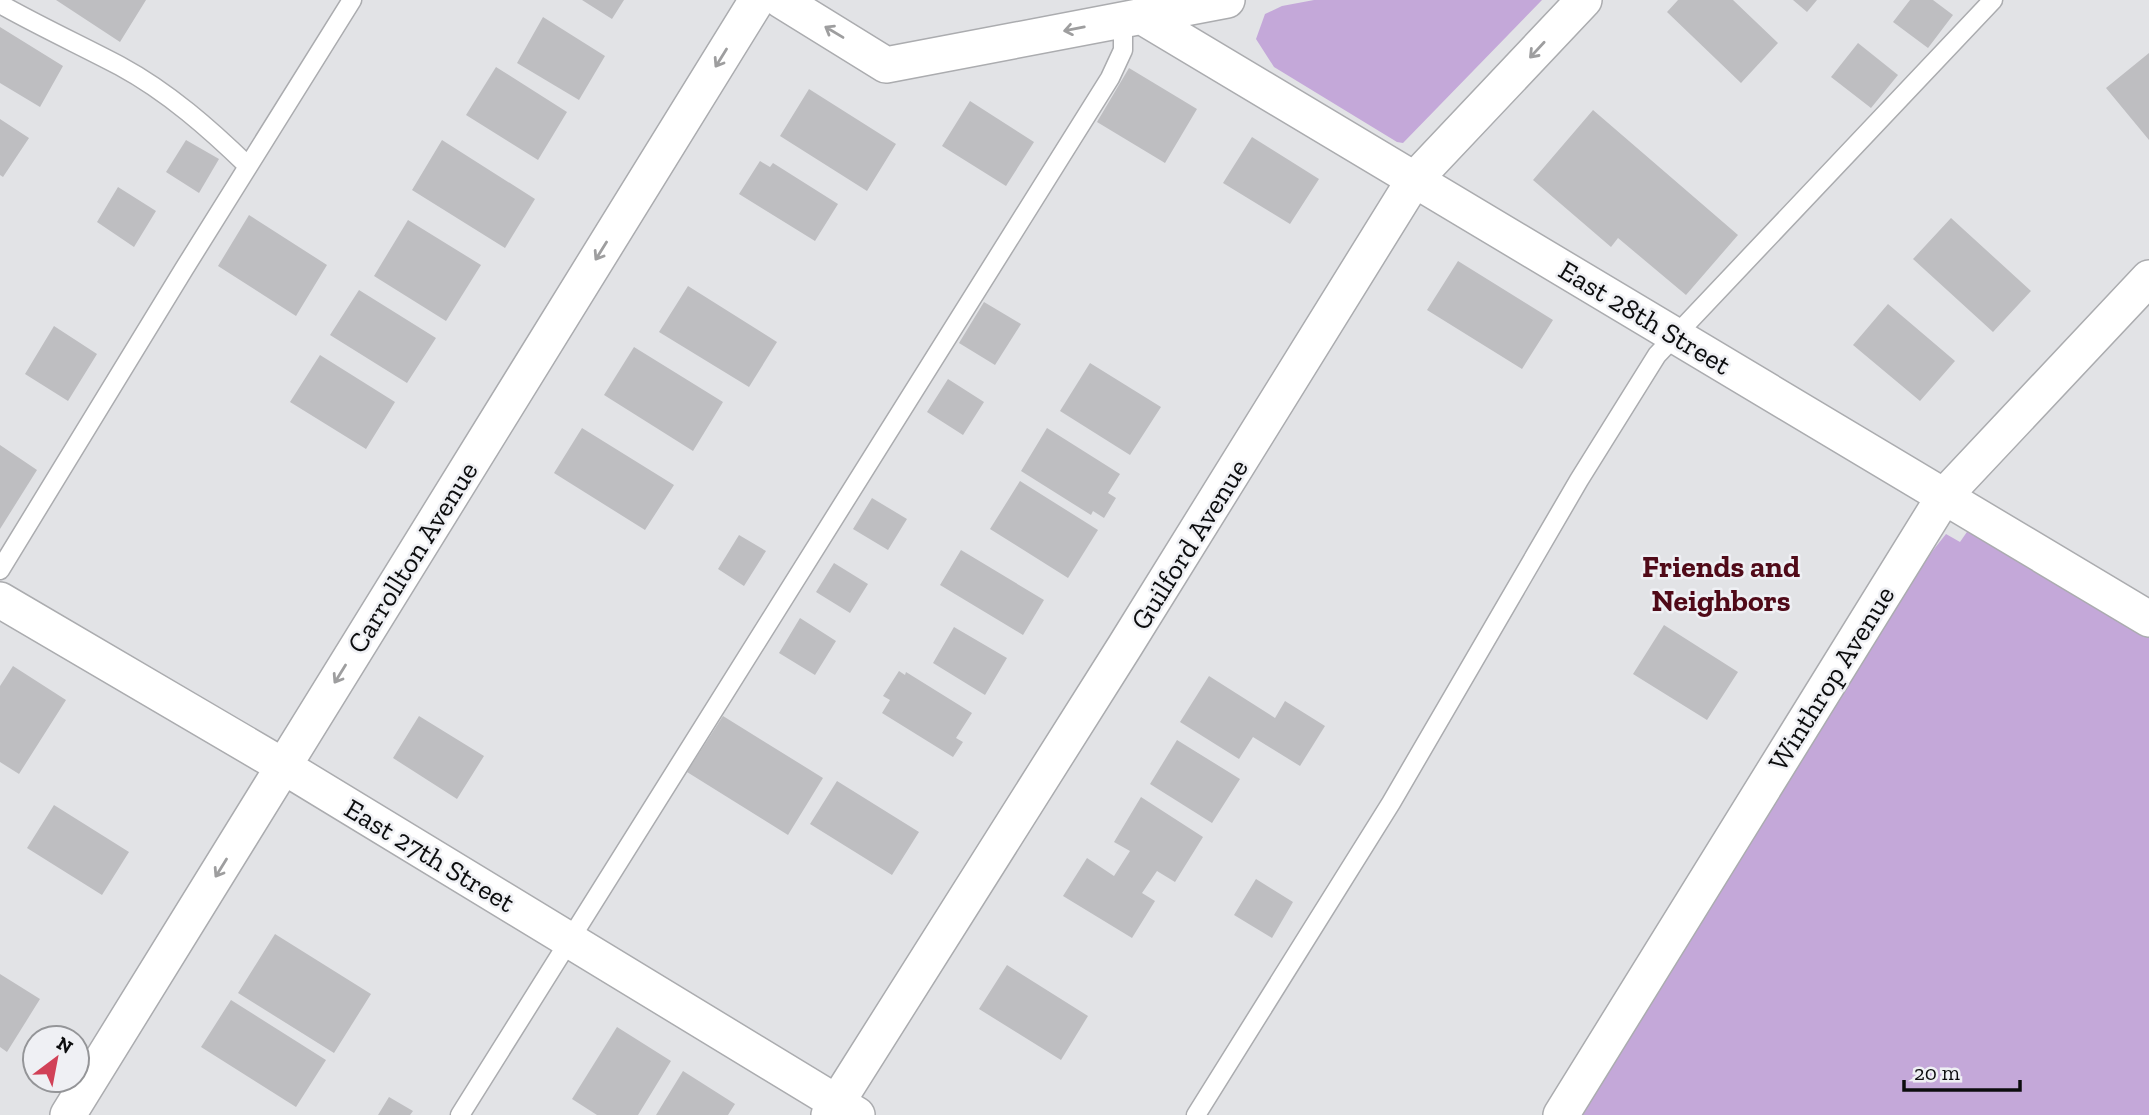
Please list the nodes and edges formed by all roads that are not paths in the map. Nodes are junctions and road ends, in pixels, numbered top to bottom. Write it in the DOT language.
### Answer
graph roads {
  1 [pos="352,0"];
  2 [pos="757,0"];
  3 [pos="781,0"];
  4 [pos="1227,0"];
  5 [pos="1584,0"];
  6 [pos="1993,0"];
  7 [pos="0,4"];
  8 [pos="1132,18"];
  9 [pos="248,166"];
  10 [pos="1414,180"];
  11 [pos="2149,278"];
  12 [pos="1677,336"];
  13 [pos="1945,495"];
  14 [pos="0,570"];
  15 [pos="0,600"];
  16 [pos="2149,618"];
  17 [pos="283,766"];
  18 [pos="569,939"];
  19 [pos="841,1111"];
  20 [pos="68,1115"];
  21 [pos="460,1115"];
  22 [pos="1196,1115"];
  23 [pos="1561,1115"];
  1 -- 9 [label="lane"];
  2 -- 17 [label="street, Carrollton Avenue, one-way"];
  8 -- 3 [label="street, one-way"];
  4 -- 8 [label="street"];
  5 -- 10 [label="street, Guilford Avenue, one-way"];
  6 -- 12 [label="lane"];
  7 -- 9 [label="lane"];
  8 -- 10 [label="street, East 28th Street"];
  8 -- 18 [label="lane"];
  9 -- 14 [label="lane"];
  10 -- 12 [label="street, East 28th Street"];
  10 -- 19 [label="street, Guilford Avenue"];
  11 -- 13 [label="street, Winthrop Avenue"];
  12 -- 13 [label="street, East 28th Street"];
  12 -- 22 [label="lane"];
  13 -- 16 [label="street, East 28th Street"];
  13 -- 23 [label="street, Winthrop Avenue"];
  15 -- 17 [label="street, East 27th Street"];
  17 -- 18 [label="street, East 27th Street"];
  17 -- 20 [label="street, Carrollton Avenue, one-way"];
  18 -- 19 [label="street, East 27th Street"];
  18 -- 21 [label="lane"];
}
